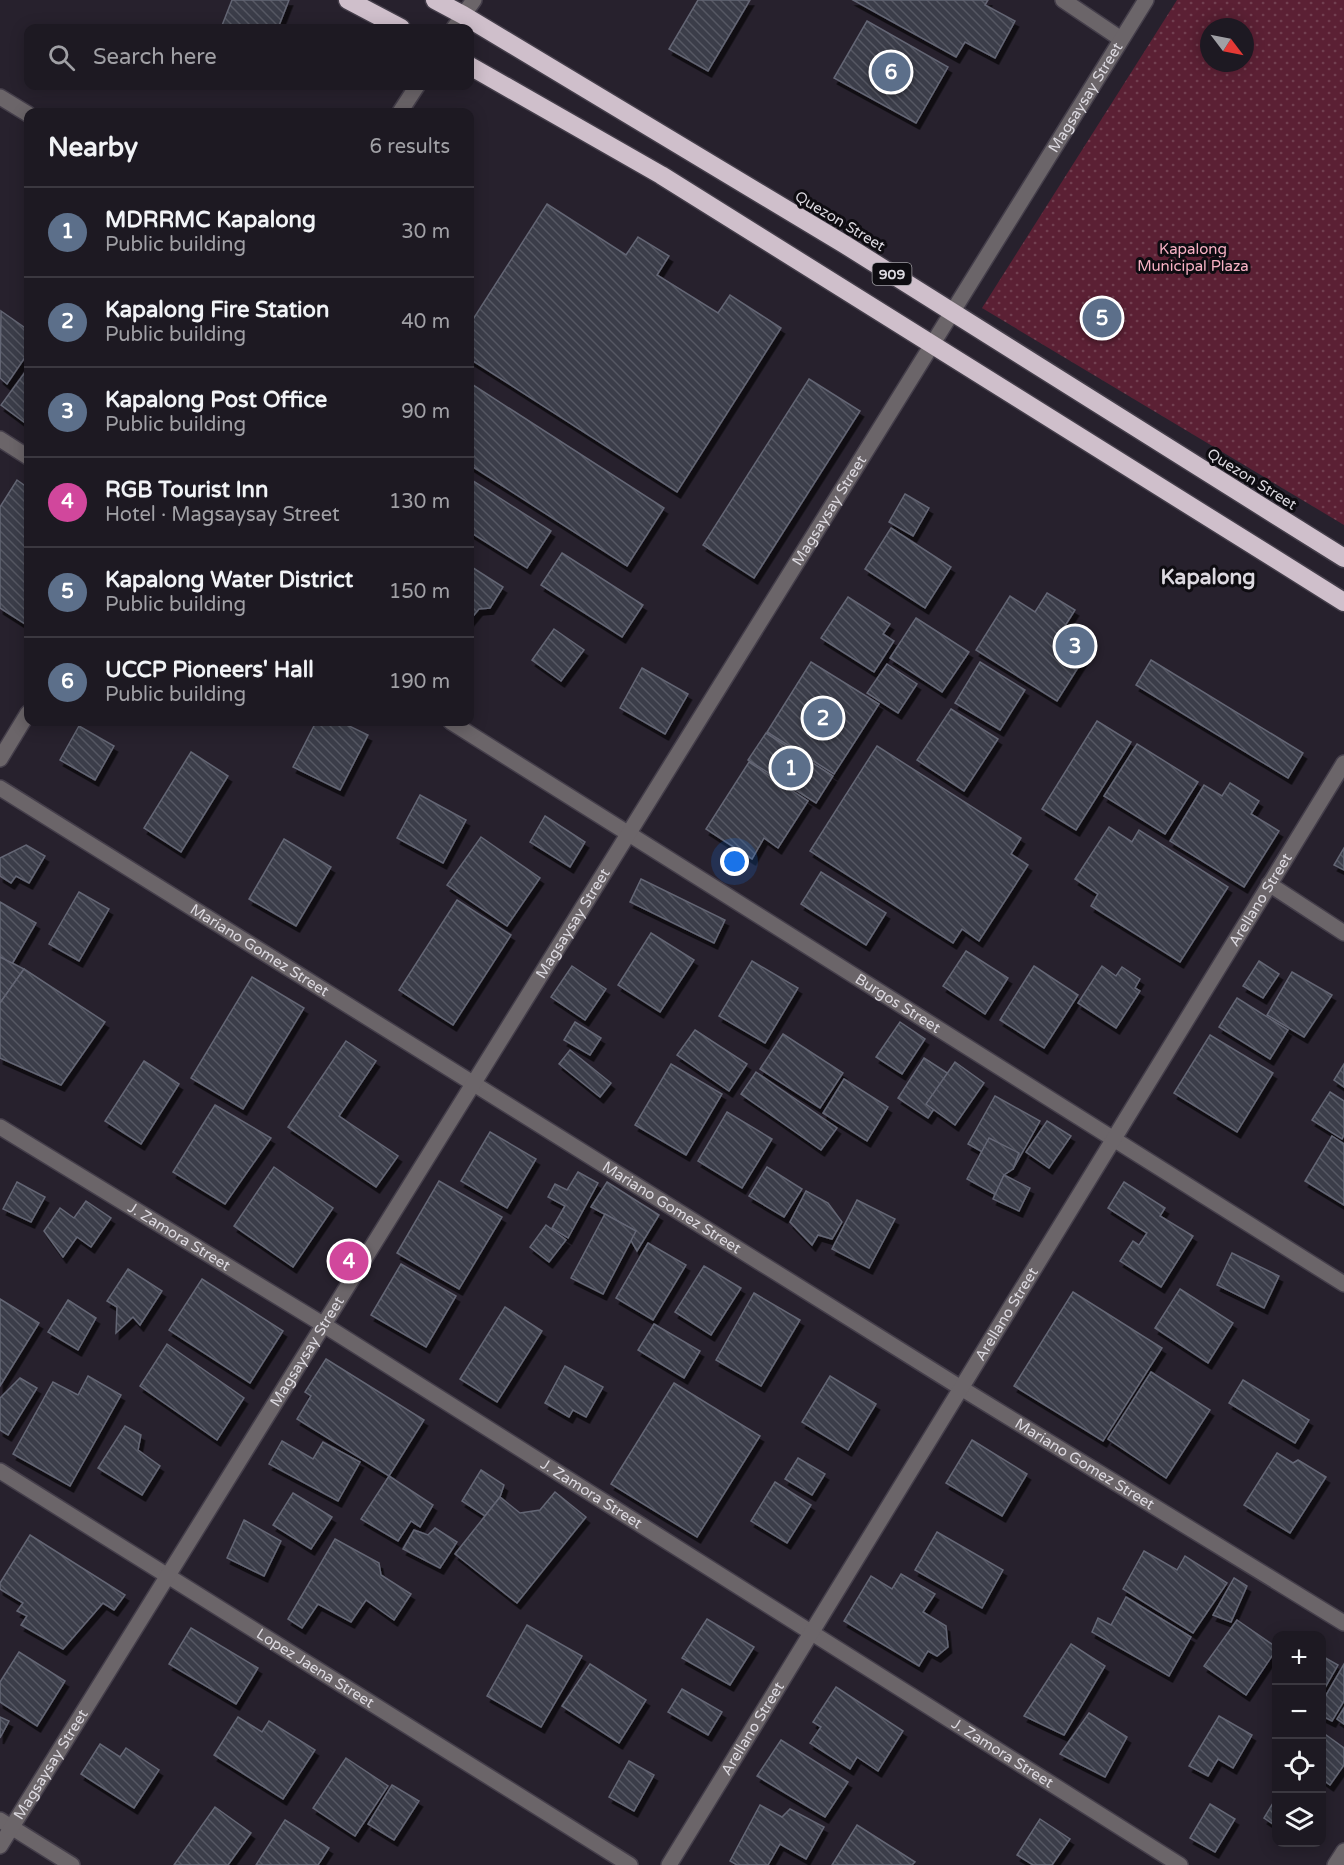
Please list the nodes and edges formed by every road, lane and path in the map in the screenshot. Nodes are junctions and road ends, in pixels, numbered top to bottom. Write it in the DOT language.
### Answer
graph roads {
  1 [pos="348,0"];
  2 [pos="435,0"];
  3 [pos="474,0"];
  4 [pos="1063,0"];
  5 [pos="1146,0"];
  6 [pos="458,22"];
  7 [pos="393,24"];
  8 [pos="474,31"];
  9 [pos="1121,39"];
  10 [pos="474,68"];
  11 [pos="414,90"];
  12 [pos="0,97"];
  13 [pos="403,108"];
  14 [pos="24,112"];
  15 [pos="952,312"];
  16 [pos="932,344"];
  17 [pos="0,439"];
  18 [pos="24,454"];
  19 [pos="1344,558"];
  20 [pos="1344,602"];
  21 [pos="24,720"];
  22 [pos="457,726"];
  23 [pos="0,759"];
  24 [pos="1344,763"];
  25 [pos="0,788"];
  26 [pos="629,834"];
  27 [pos="1269,884"];
  28 [pos="1344,933"];
  29 [pos="473,1083"];
  30 [pos="0,1127"];
  31 [pos="1113,1140"];
  32 [pos="1344,1284"];
  33 [pos="324,1325"];
  34 [pos="961,1388"];
  35 [pos="0,1470"];
  36 [pos="167,1577"];
  37 [pos="1344,1623"];
  38 [pos="811,1633"];
  39 [pos="6,1823"];
  40 [pos="0,1846"];
  41 [pos="1344,1851"];
  42 [pos="72,1865"];
  43 [pos="630,1865"];
  44 [pos="669,1865"];
  45 [pos="1180,1865"];
  46 [pos="1335,1865"];
  1 -- 7 [label="highway"];
  2 -- 6 [label="highway, Quezon Street / 909"];
  3 -- 6 [label="street"];
  4 -- 9 [label="street"];
  5 -- 9 [label="street, Magsaysay Street"];
  8 -- 15 [label="highway, Quezon Street / 909"];
  9 -- 15 [label="street, Magsaysay Street"];
  10 -- 16 [label="highway, 909"];
  11 -- 13 [label="street"];
  12 -- 14 [label="street"];
  15 -- 16 [label="street, Magsaysay Street"];
  15 -- 19 [label="highway, Quezon Street / 909"];
  16 -- 20 [label="highway, 909"];
  16 -- 26 [label="street, Magsaysay Street"];
  17 -- 18 [label="street"];
  21 -- 23 [label="street"];
  22 -- 26 [label="street, Burgos Street"];
  24 -- 27 [label="street, Arellano Street"];
  25 -- 29 [label="street, Mariano Gomez Street"];
  26 -- 29 [label="street, Magsaysay Street"];
  26 -- 31 [label="street, Burgos Street"];
  27 -- 28 [label="street"];
  27 -- 31 [label="street, Arellano Street"];
  29 -- 33 [label="street, Magsaysay Street"];
  29 -- 34 [label="street, Mariano Gomez Street"];
  30 -- 33 [label="street, J. Zamora Street"];
  31 -- 32 [label="street, Burgos Street"];
  31 -- 34 [label="street, Arellano Street"];
  33 -- 36 [label="street, Magsaysay Street"];
  33 -- 38 [label="street, J. Zamora Street"];
  34 -- 37 [label="street, Mariano Gomez Street"];
  34 -- 38 [label="street, Arellano Street"];
  35 -- 36 [label="street, Lopez Jaena Street"];
  36 -- 39 [label="street, Magsaysay Street"];
  36 -- 43 [label="street, Lopez Jaena Street"];
  38 -- 44 [label="street, Arellano Street"];
  38 -- 45 [label="street, J. Zamora Street"];
  39 -- 40 [label="street, Magsaysay Street"];
  39 -- 42 [label="street"];
  41 -- 46 [label="street"];
}
